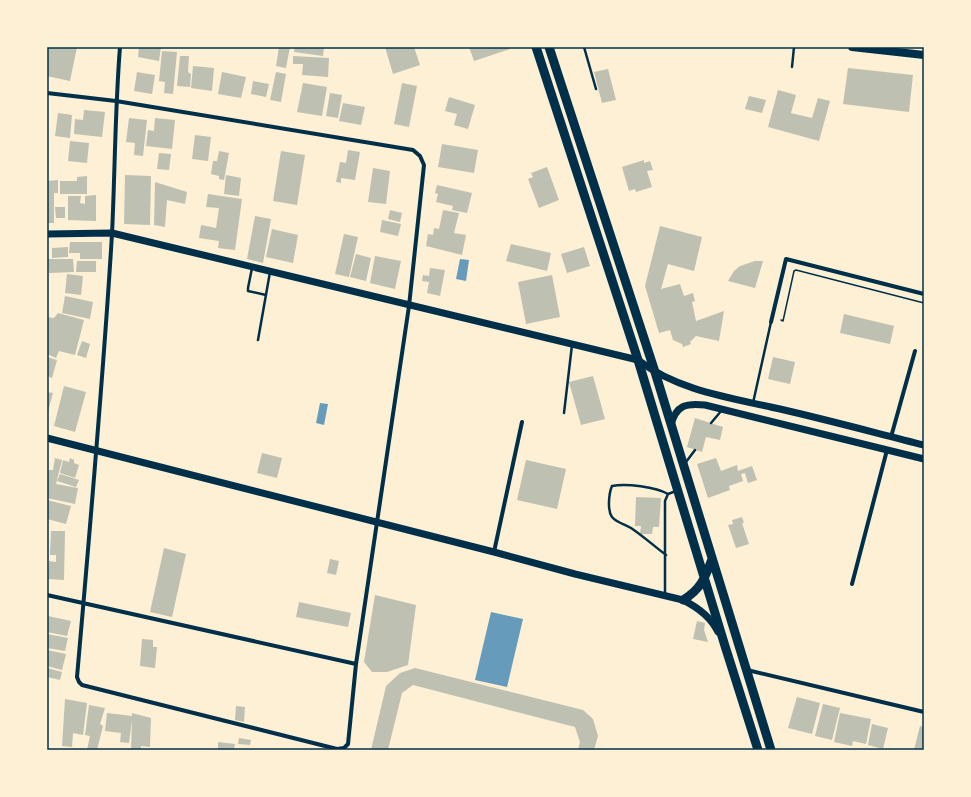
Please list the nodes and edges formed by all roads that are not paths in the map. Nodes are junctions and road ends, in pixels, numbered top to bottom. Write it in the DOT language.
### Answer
graph roads {
  1 [pos="120,47"];
  2 [pos="536,47"];
  3 [pos="549,47"];
  4 [pos="584,47"];
  5 [pos="794,47"];
  6 [pos="852,47"];
  7 [pos="924,55"];
  8 [pos="792,67"];
  9 [pos="596,89"];
  10 [pos="47,94"];
  11 [pos="116,101"];
  12 [pos="112,233"];
  13 [pos="47,234"];
  14 [pos="252,267"];
  15 [pos="270,272"];
  16 [pos="924,294"];
  17 [pos="266,296"];
  18 [pos="409,306"];
  19 [pos="772,322"];
  20 [pos="258,340"];
  21 [pos="572,345"];
  22 [pos="915,351"];
  23 [pos="638,360"];
  24 [pos="655,372"];
  25 [pos="753,403"];
  26 [pos="780,409"];
  27 [pos="722,410"];
  28 [pos="564,412"];
  29 [pos="522,422"];
  30 [pos="711,423"];
  31 [pos="777,423"];
  32 [pos="671,425"];
  33 [pos="891,437"];
  34 [pos="47,438"];
  35 [pos="924,445"];
  36 [pos="695,450"];
  37 [pos="887,450"];
  38 [pos="96,451"];
  39 [pos="924,459"];
  40 [pos="683,466"];
  41 [pos="677,490"];
  42 [pos="668,494"];
  43 [pos="377,522"];
  44 [pos="494,552"];
  45 [pos="666,555"];
  46 [pos="712,559"];
  47 [pos="704,580"];
  48 [pos="852,584"];
  49 [pos="47,595"];
  50 [pos="665,595"];
  51 [pos="683,600"];
  52 [pos="84,603"];
  53 [pos="724,646"];
  54 [pos="356,664"];
  55 [pos="746,670"];
  56 [pos="924,712"];
  57 [pos="758,750"];
  58 [pos="771,750"];
  1 -- 11 [label="street"];
  2 -- 23 [label="highway"];
  3 -- 24 [label="highway"];
  4 -- 9 [label="lane"];
  5 -- 8 [label="lane"];
  6 -- 7 [label="main road"];
  10 -- 11 [label="street"];
  11 -- 12 [label="street"];
  11 -- 18 [label="street"];
  12 -- 13 [label="street"];
  12 -- 14 [label="street"];
  12 -- 38 [label="street"];
  14 -- 15 [label="street"];
  14 -- 17 [label="lane"];
  15 -- 17 [label="lane"];
  15 -- 18 [label="street"];
  16 -- 19 [label="street"];
  17 -- 20 [label="lane"];
  18 -- 21 [label="street"];
  18 -- 43 [label="street"];
  19 -- 25 [label="lane"];
  21 -- 23 [label="street"];
  21 -- 28 [label="lane"];
  22 -- 33 [label="street"];
  23 -- 24 [label="street"];
  23 -- 41 [label="highway"];
  24 -- 25 [label="street"];
  24 -- 32 [label="highway"];
  25 -- 26 [label="street"];
  26 -- 31 [label="street"];
  26 -- 33 [label="street"];
  27 -- 30 [label="lane"];
  27 -- 31 [label="street"];
  27 -- 32 [label="street"];
  29 -- 44 [label="street"];
  31 -- 37 [label="street"];
  32 -- 40 [label="highway"];
  33 -- 35 [label="street"];
  34 -- 38 [label="street"];
  36 -- 40 [label="lane"];
  37 -- 39 [label="street"];
  37 -- 48 [label="street"];
  38 -- 43 [label="street"];
  38 -- 52 [label="street"];
  40 -- 46 [label="highway"];
  41 -- 42 [label="lane"];
  41 -- 47 [label="highway"];
  42 -- 45 [label="lane"];
  42 -- 45 [label="lane"];
  43 -- 44 [label="street"];
  43 -- 54 [label="street"];
  44 -- 50 [label="street"];
  45 -- 50 [label="lane"];
  46 -- 47 [label="highway"];
  46 -- 55 [label="highway"];
  47 -- 51 [label="highway"];
  47 -- 53 [label="highway"];
  49 -- 52 [label="street"];
  50 -- 51 [label="street"];
  51 -- 53 [label="street"];
  52 -- 54 [label="street"];
  52 -- 54 [label="street"];
  53 -- 57 [label="highway"];
  55 -- 56 [label="street"];
  55 -- 58 [label="highway"];
}
